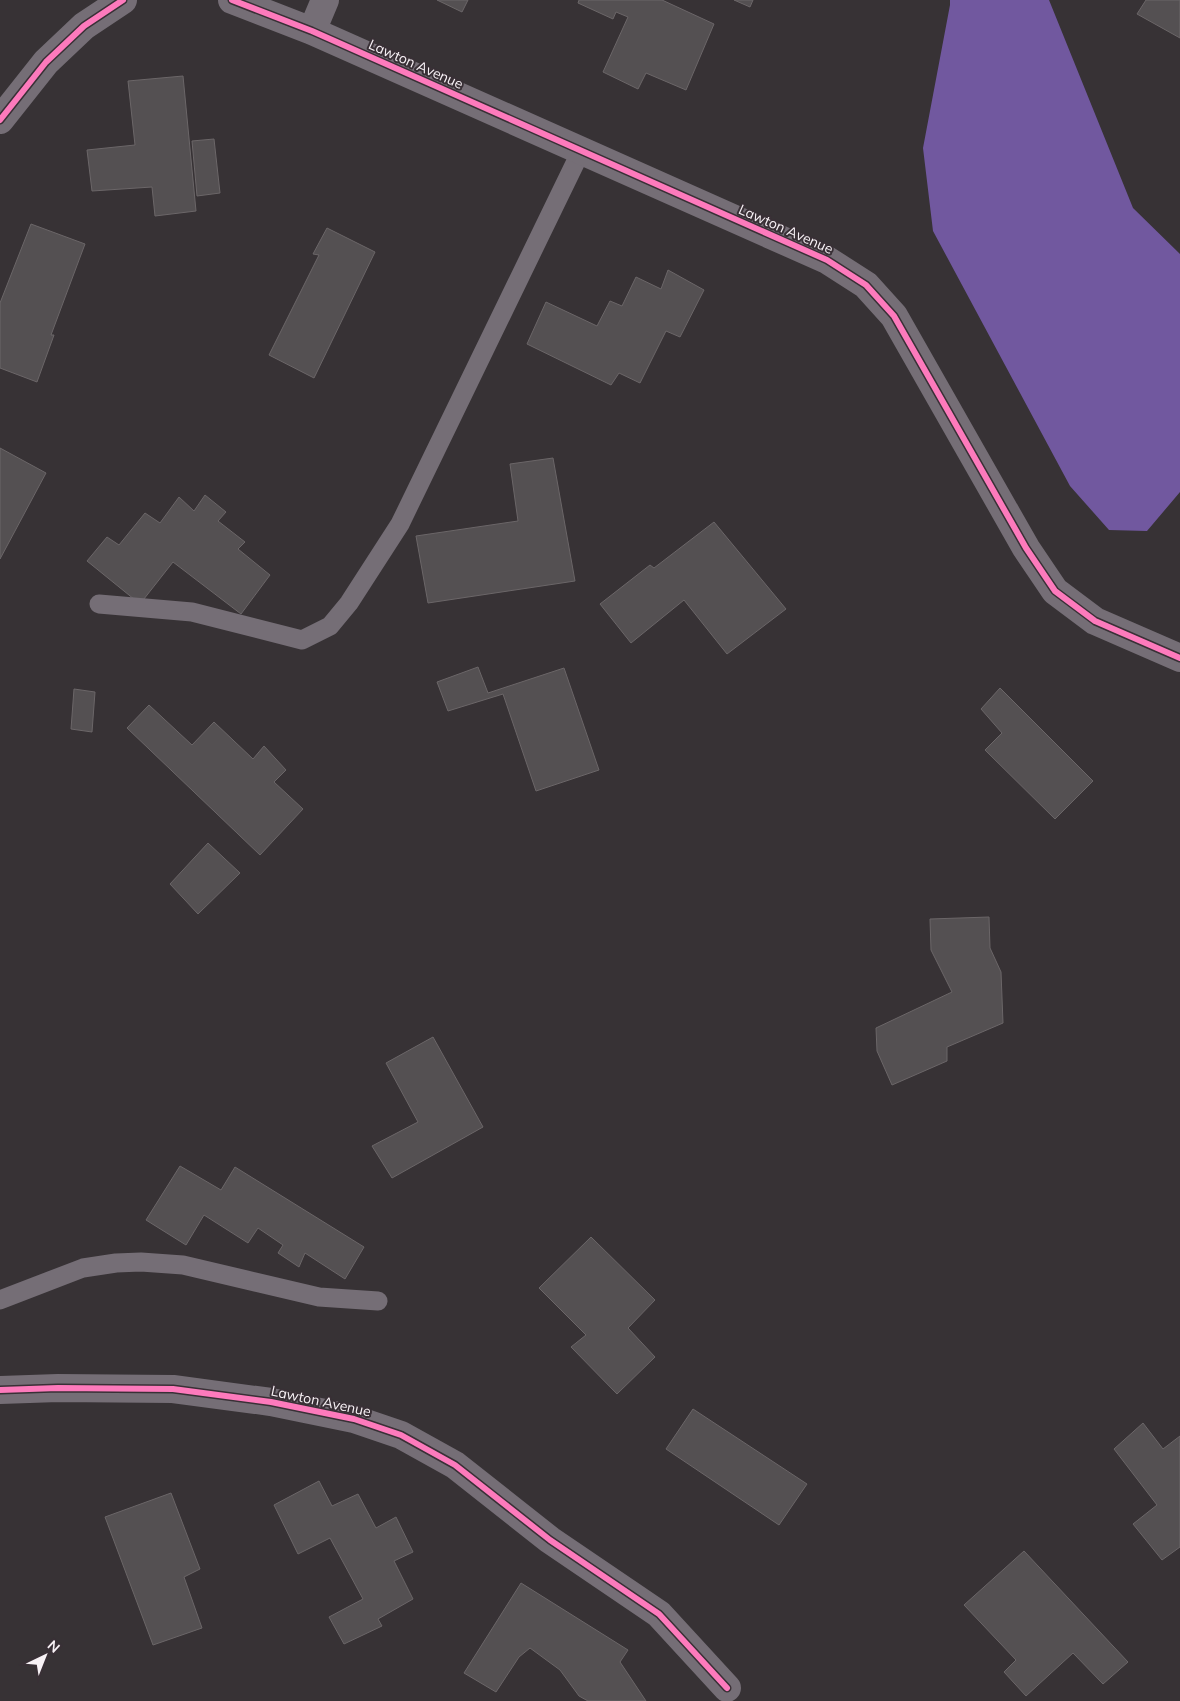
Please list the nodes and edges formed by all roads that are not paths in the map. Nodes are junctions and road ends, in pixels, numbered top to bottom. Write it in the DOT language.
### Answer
graph roads {
  1 [pos="123,0"];
  2 [pos="232,0"];
  3 [pos="325,0"];
  4 [pos="312,31"];
  5 [pos="0,120"];
  6 [pos="581,151"];
  7 [pos="99,604"];
  8 [pos="1180,658"];
  9 [pos="0,1300"];
  10 [pos="378,1301"];
  11 [pos="0,1390"];
  12 [pos="727,1688"];
  1 -- 5 [label="street"];
  2 -- 4 [label="street, Lawton Avenue"];
  3 -- 4 [label="street"];
  4 -- 6 [label="street, Lawton Avenue"];
  6 -- 7 [label="lane"];
  6 -- 8 [label="street, Lawton Avenue"];
  9 -- 10 [label="lane"];
  11 -- 12 [label="street, Lawton Avenue"];
}
